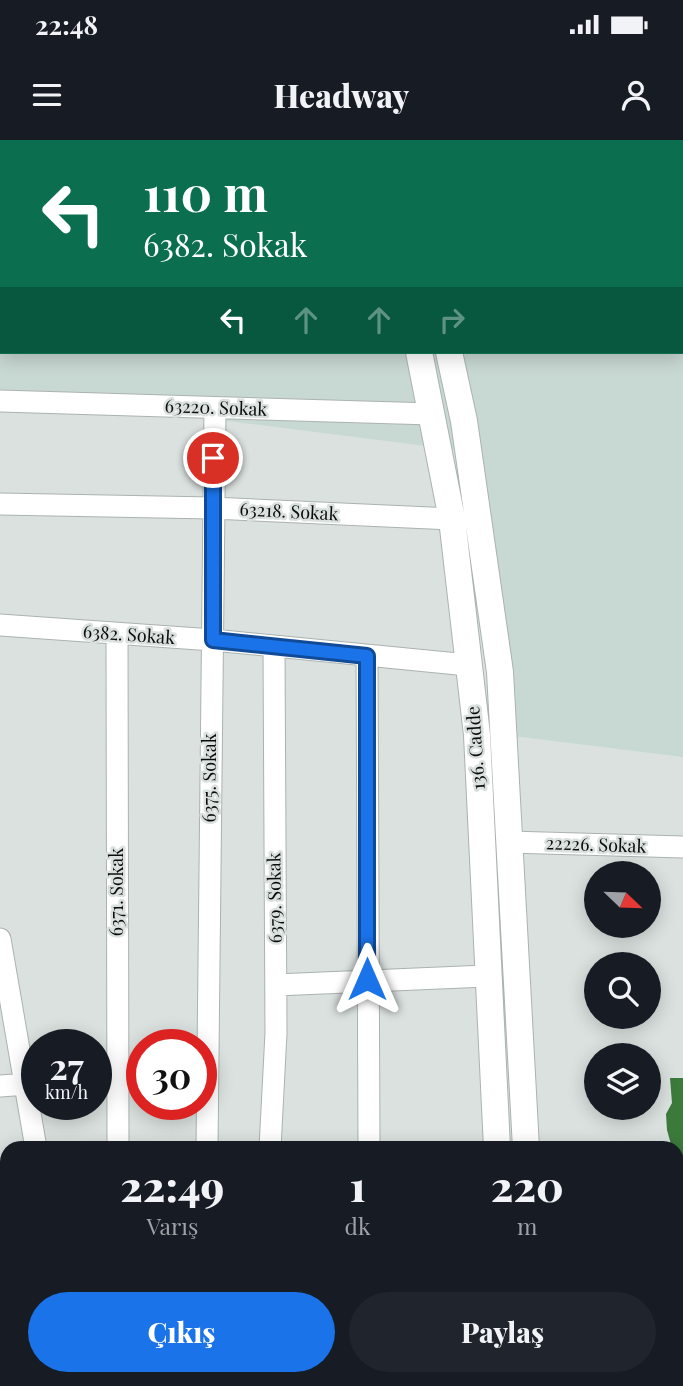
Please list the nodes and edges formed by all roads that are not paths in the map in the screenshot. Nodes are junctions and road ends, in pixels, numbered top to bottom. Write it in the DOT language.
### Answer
graph roads {
  1 [pos="419,354"];
  2 [pos="449,354"];
  3 [pos="0,401"];
  4 [pos="215,409"];
  5 [pos="432,414"];
  6 [pos="0,504"];
  7 [pos="212,508"];
  8 [pos="452,519"];
  9 [pos="0,625"];
  10 [pos="117,635"];
  11 [pos="213,640"];
  12 [pos="274,648"];
  13 [pos="367,656"];
  14 [pos="468,665"];
  15 [pos="509,842"];
  16 [pos="683,848"];
  17 [pos="0,939"];
  18 [pos="486,976"];
  19 [pos="367,979"];
  20 [pos="4,981"];
  21 [pos="276,985"];
  22 [pos="21,1057"];
  23 [pos="21,1084"];
  24 [pos="0,1086"];
  25 [pos="32,1120"];
  26 [pos="35,1141"];
  27 [pos="118,1141"];
  28 [pos="207,1141"];
  29 [pos="270,1141"];
  30 [pos="369,1141"];
  31 [pos="497,1141"];
  32 [pos="526,1141"];
  1 -- 5 [label="street, 136. Cadde"];
  2 -- 15 [label="street, 136. Cadde"];
  3 -- 4 [label="street, 63220. Sokak"];
  4 -- 5 [label="street, 63220. Sokak"];
  4 -- 7 [label="street, 6375. Sokak"];
  5 -- 8 [label="street, 136. Cadde"];
  6 -- 7 [label="street, 63218. Sokak"];
  7 -- 8 [label="street, 63218. Sokak"];
  7 -- 11 [label="street, 6375. Sokak"];
  8 -- 14 [label="street, 136. Cadde"];
  9 -- 10 [label="street, 6382. Sokak"];
  10 -- 11 [label="street, 6382. Sokak"];
  10 -- 27 [label="street, 6371. Sokak"];
  11 -- 12 [label="street, 6382. Sokak"];
  11 -- 28 [label="street, 6375. Sokak"];
  12 -- 13 [label="street, 6382. Sokak"];
  12 -- 21 [label="street, 6379. Sokak"];
  13 -- 14 [label="street, 6382. Sokak"];
  13 -- 19 [label="street"];
  14 -- 18 [label="street, 136. Cadde"];
  15 -- 16 [label="street, 22226. Sokak"];
  15 -- 32 [label="street, 136. Cadde"];
  17 -- 20 [label="street"];
  18 -- 19 [label="street"];
  18 -- 31 [label="street, 136. Cadde"];
  19 -- 21 [label="street"];
  19 -- 30 [label="street"];
  20 -- 22 [label="street"];
  21 -- 29 [label="street, 6379. Sokak"];
  23 -- 24 [label="street"];
  25 -- 26 [label="street"];
}
